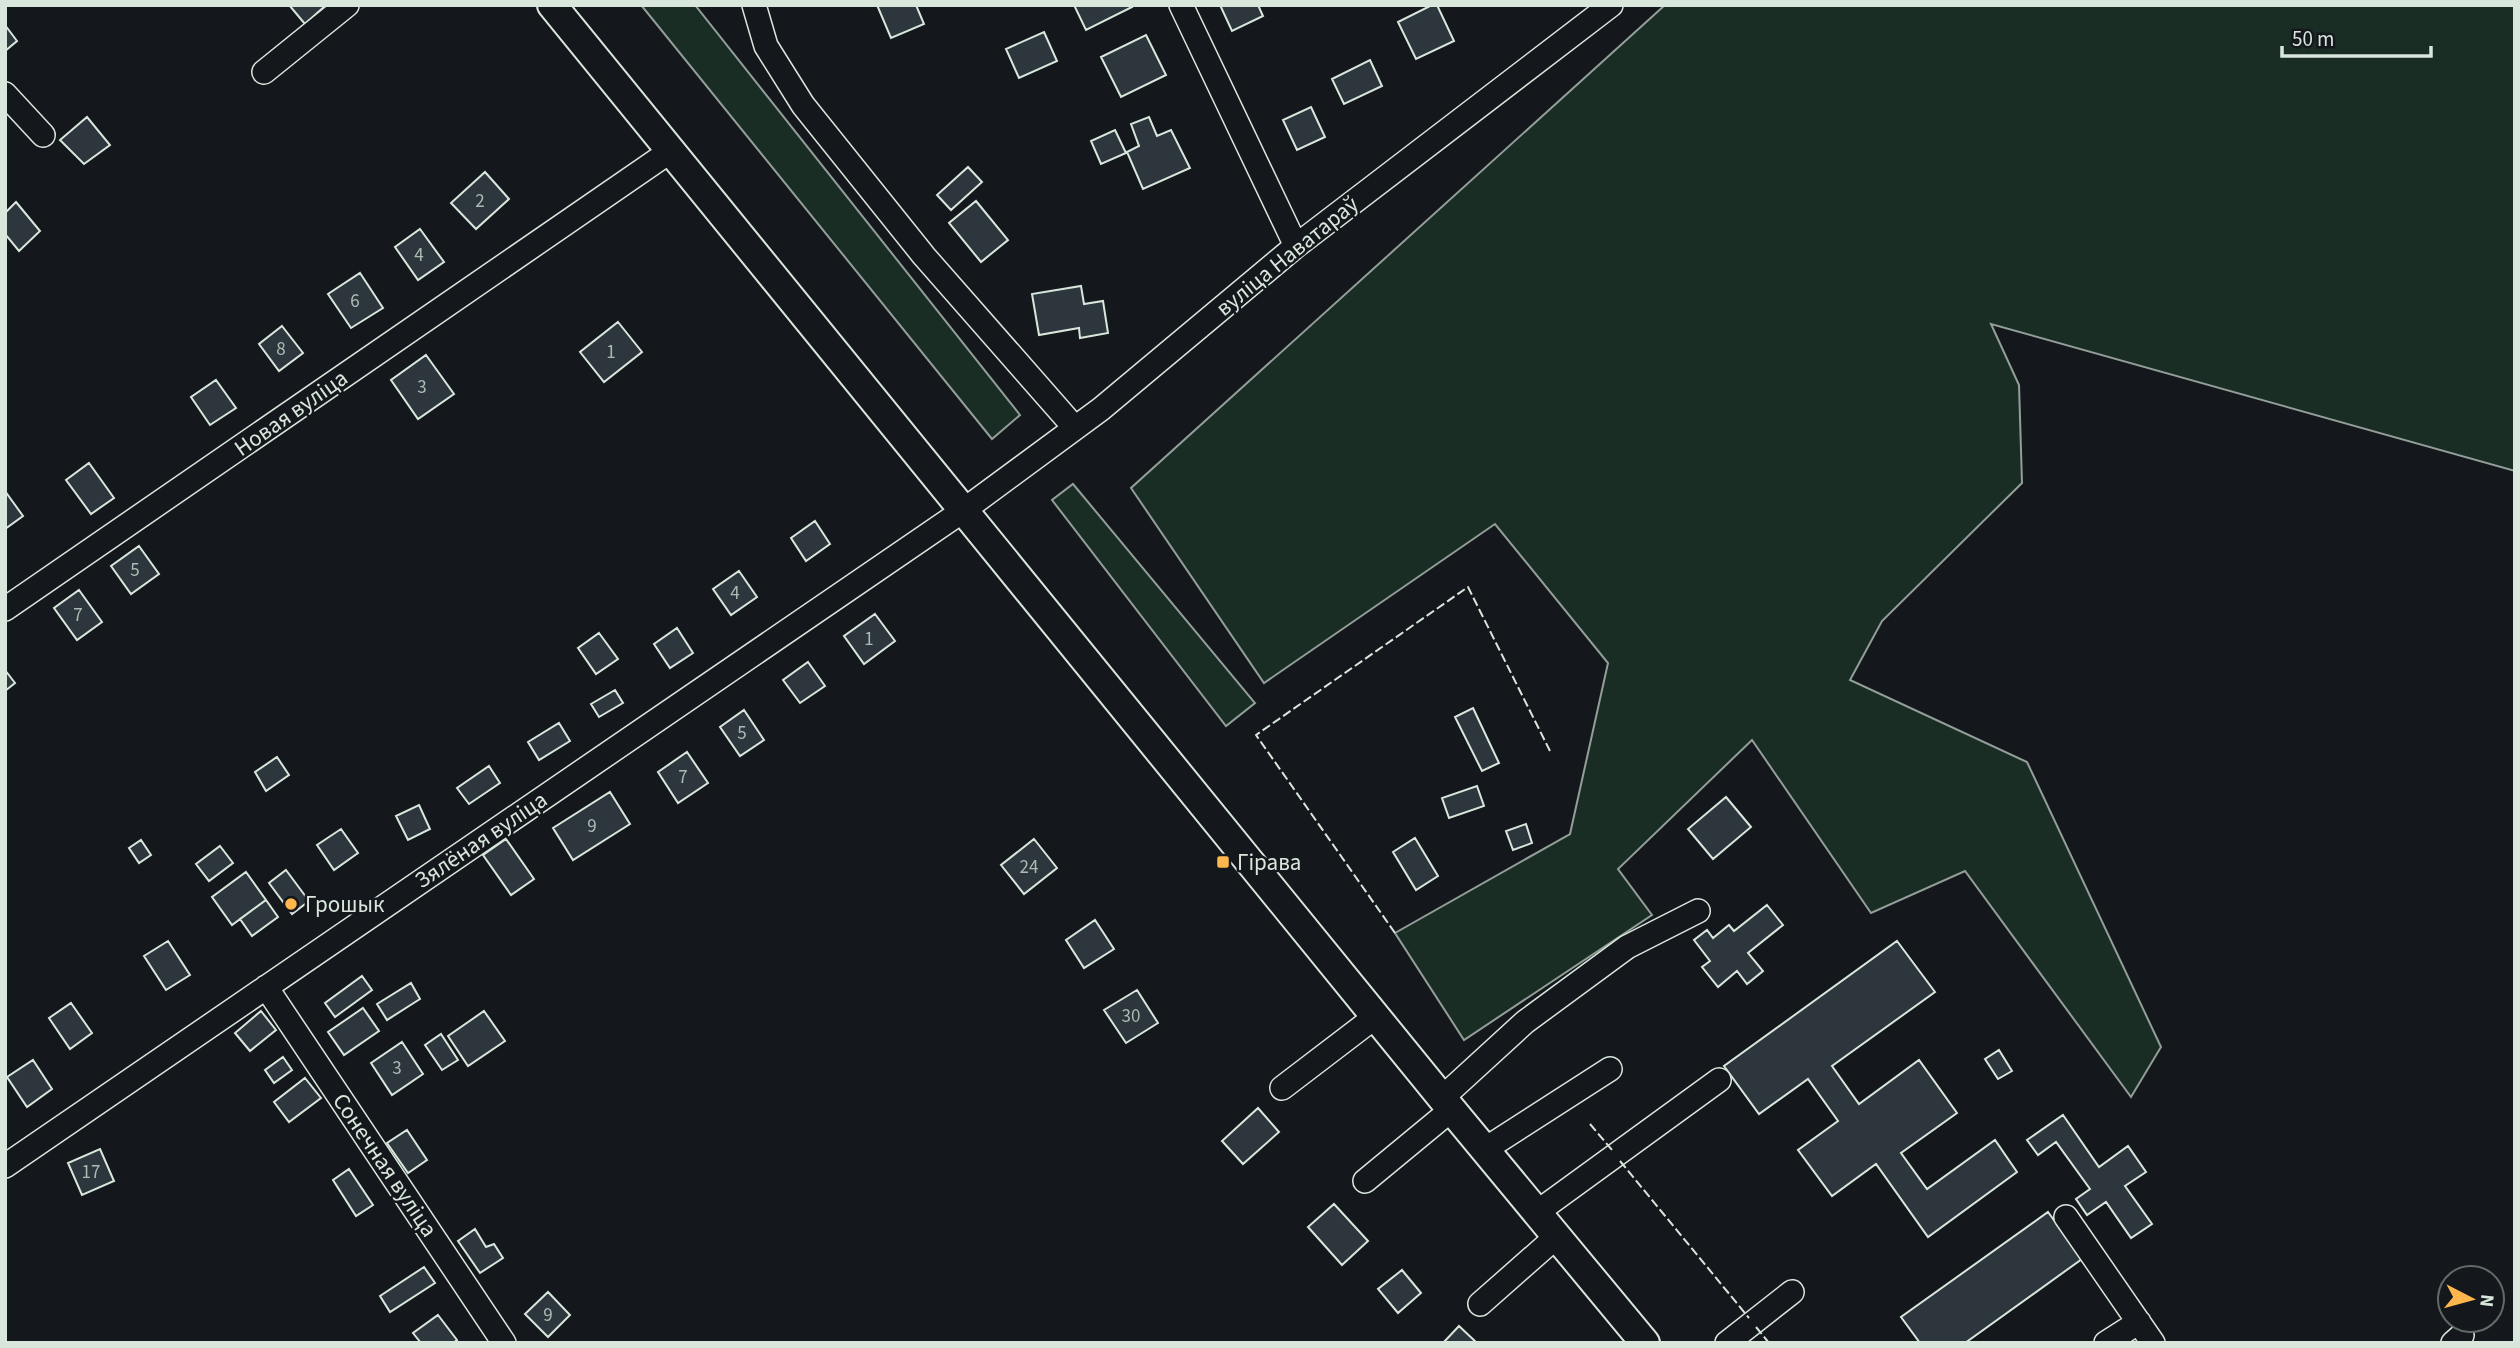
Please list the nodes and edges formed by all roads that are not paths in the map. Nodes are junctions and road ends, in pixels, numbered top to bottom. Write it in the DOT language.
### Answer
graph roads {
  1 [pos="347,5"];
  2 [pos="754,5"];
  3 [pos="1181,5"];
  4 [pos="555,6"];
  5 [pos="1606,7"];
  6 [pos="264,72"];
  7 [pos="5,94"];
  8 [pos="43,135"];
  9 [pos="672,150"];
  10 [pos="1296,246"];
  11 [pos="1075,428"];
  12 [pos="964,510"];
  13 [pos="5,609"];
  14 [pos="1698,911"];
  15 [pos="266,987"];
  16 [pos="1375,1017"];
  17 [pos="1610,1069"];
  18 [pos="1719,1080"];
  19 [pos="1282,1088"];
  20 [pos="1446,1104"];
  21 [pos="1484,1150"];
  22 [pos="5,1166"];
  23 [pos="1365,1181"];
  24 [pos="1536,1213"];
  25 [pos="2066,1217"];
  26 [pos="1556,1237"];
  27 [pos="1791,1292"];
  28 [pos="1480,1304"];
  29 [pos="2139,1322"];
  30 [pos="503,1343"];
  31 [pos="1645,1343"];
  32 [pos="1727,1343"];
  33 [pos="2106,1343"];
  34 [pos="2153,1343"];
  1 -- 6 [label="street"];
  2 -- 11 [label="street"];
  3 -- 10 [label="street"];
  4 -- 9 [label="main road"];
  5 -- 10 [label="street, вуліца Наватараў"];
  7 -- 8 [label="street"];
  9 -- 12 [label="main road"];
  9 -- 13 [label="street, Новая вуліца"];
  10 -- 11 [label="street, вуліца Наватараў"];
  11 -- 12 [label="street, вуліца Наватараў"];
  12 -- 15 [label="street, Зялёная вуліца"];
  12 -- 16 [label="main road"];
  14 -- 20 [label="street"];
  15 -- 22 [label="street, Зялёная вуліца"];
  15 -- 30 [label="street, Сонечная вуліца"];
  16 -- 19 [label="street"];
  16 -- 20 [label="main road"];
  17 -- 21 [label="street"];
  18 -- 24 [label="street"];
  20 -- 21 [label="main road"];
  20 -- 23 [label="street"];
  21 -- 24 [label="main road"];
  24 -- 26 [label="main road"];
  25 -- 29 [label="street"];
  26 -- 28 [label="street"];
  26 -- 31 [label="main road"];
  27 -- 32 [label="street"];
  29 -- 33 [label="street"];
  29 -- 34 [label="street"];
}
